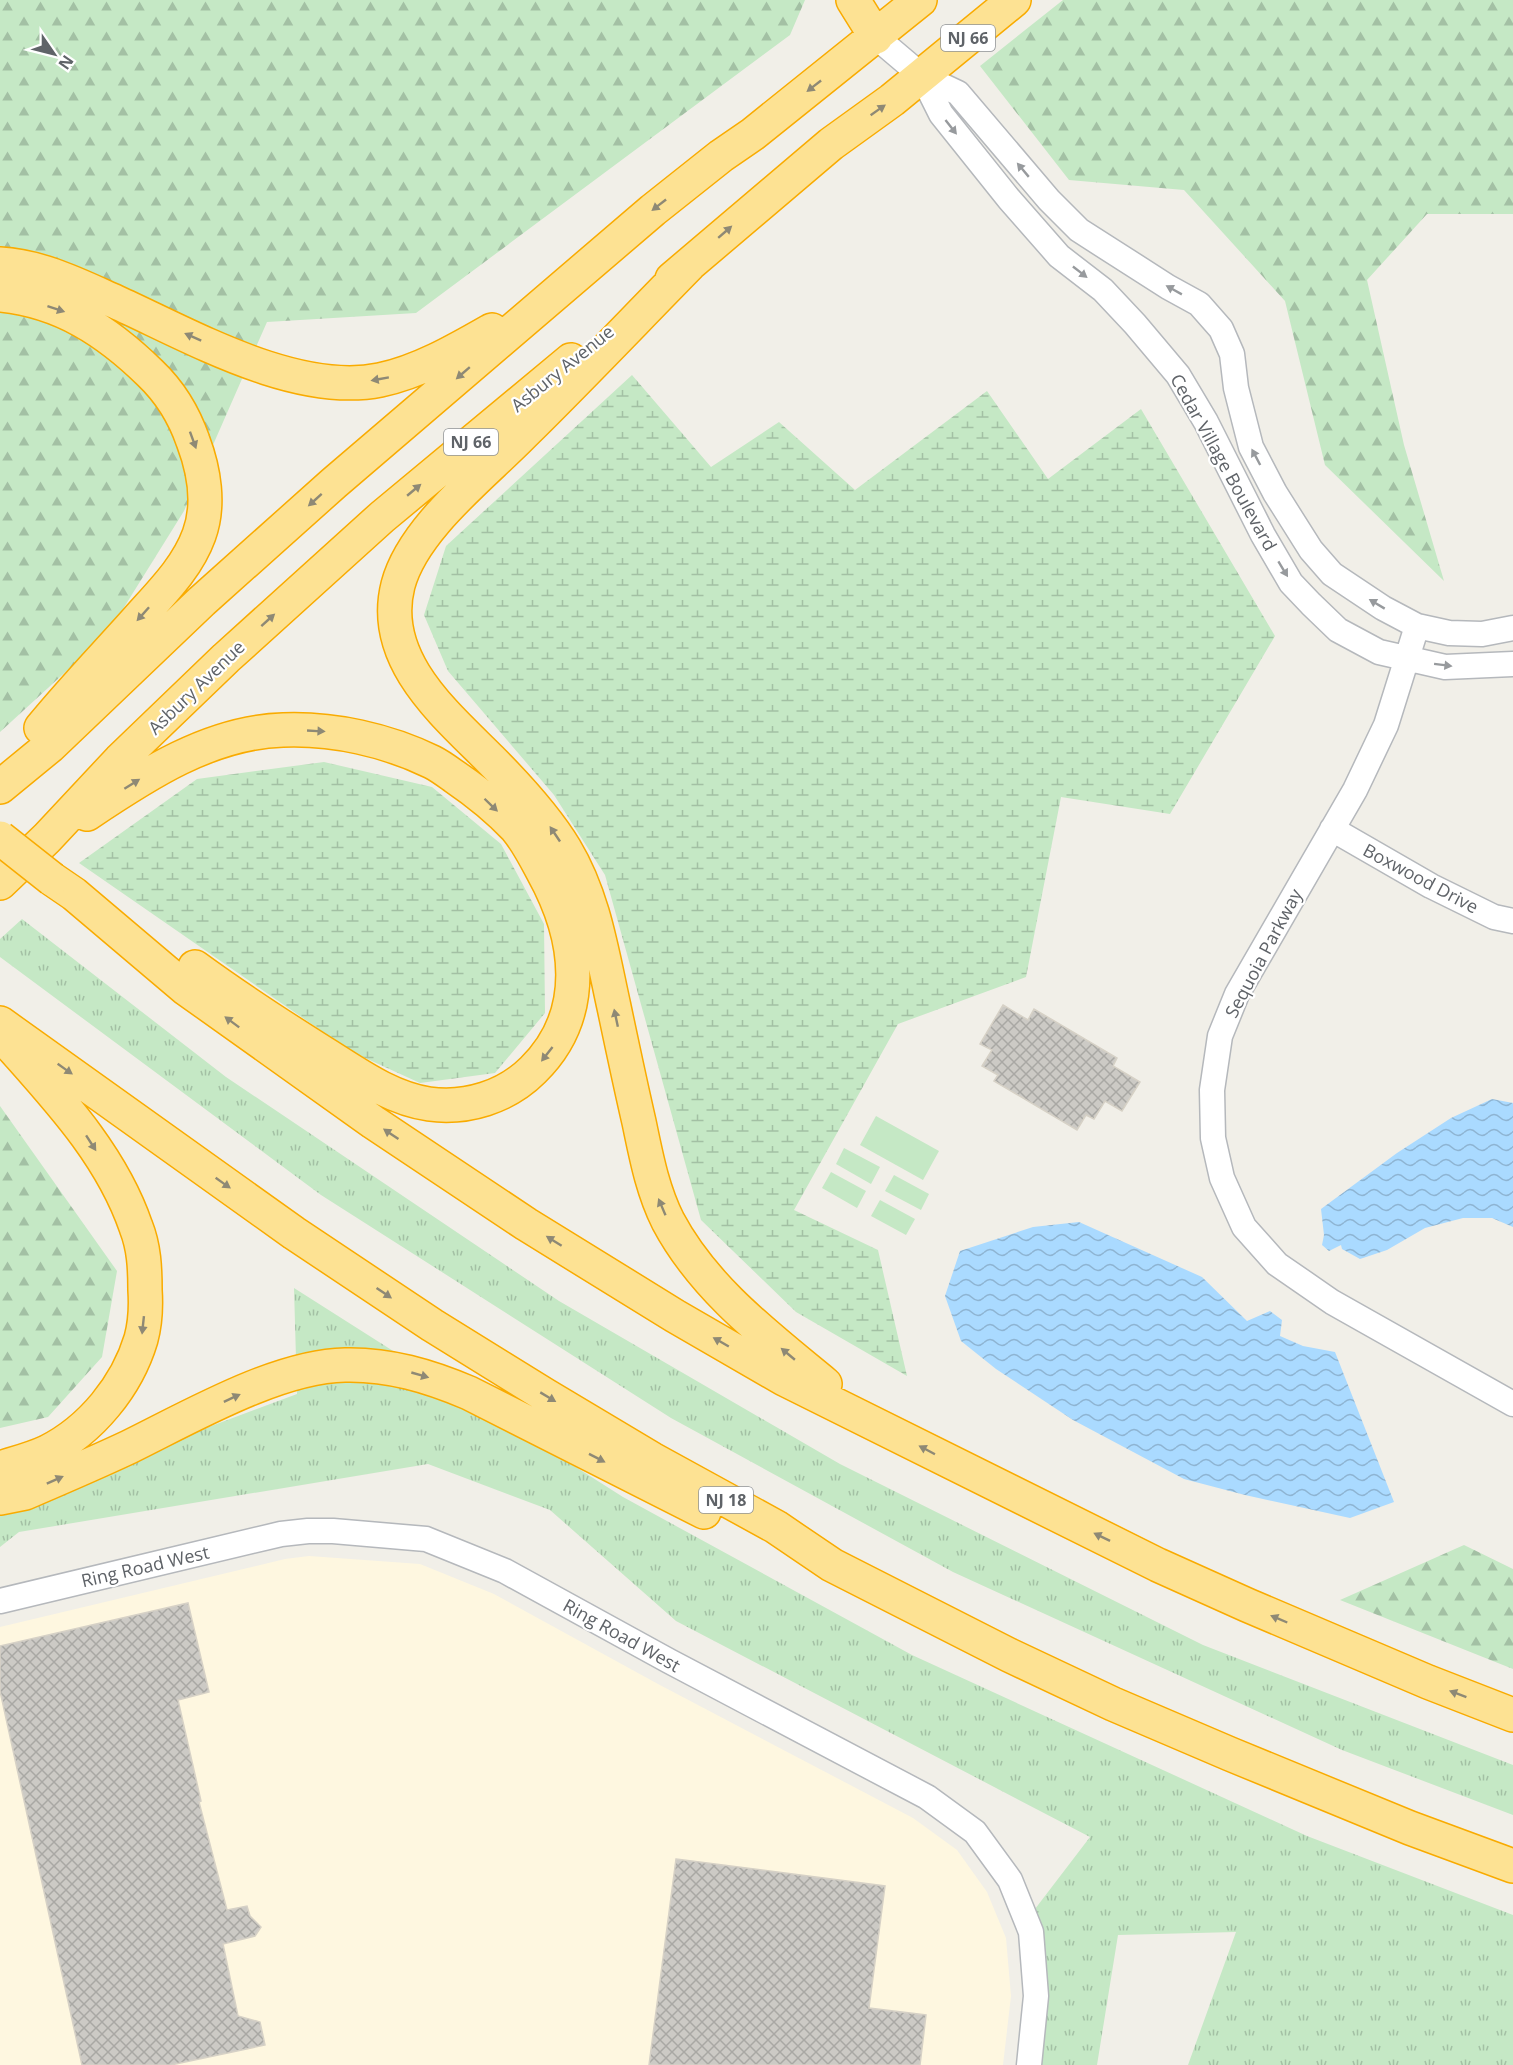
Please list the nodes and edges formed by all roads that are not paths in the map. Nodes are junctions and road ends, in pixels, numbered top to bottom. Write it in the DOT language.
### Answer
graph roads {
  1 [pos="853,0"];
  2 [pos="920,0"];
  3 [pos="1014,0"];
  4 [pos="876,37"];
  5 [pos="922,76"];
  6 [pos="0,264"];
  7 [pos="689,265"];
  8 [pos="0,295"];
  9 [pos="546,301"];
  10 [pos="1417,626"];
  11 [pos="1513,628"];
  12 [pos="1407,658"];
  13 [pos="1513,664"];
  14 [pos="0,781"];
  15 [pos="0,787"];
  16 [pos="1332,829"];
  17 [pos="0,838"];
  18 [pos="47,838"];
  19 [pos="0,883"];
  20 [pos="80,899"];
  21 [pos="1513,921"];
  22 [pos="0,1023"];
  23 [pos="0,1033"];
  24 [pos="1513,1404"];
  25 [pos="866,1418"];
  26 [pos="0,1468"];
  27 [pos="0,1498"];
  28 [pos="832,1565"];
  29 [pos="0,1601"];
  30 [pos="1513,1715"];
  31 [pos="1513,1866"];
  32 [pos="1029,2065"];
  1 -- 4 [label="highway"];
  2 -- 4 [label="highway"];
  3 -- 5 [label="highway, Asbury Avenue / NJ 66"];
  4 -- 5 [label="street, Cedar Village Boulevard"];
  4 -- 9 [label="highway, one-way"];
  7 -- 5 [label="highway, Asbury Avenue / NJ 66, one-way"];
  10 -- 5 [label="street, Cedar Village Boulevard, one-way"];
  5 -- 12 [label="street, Cedar Village Boulevard, one-way"];
  9 -- 6 [label="highway, one-way"];
  18 -- 7 [label="highway, Asbury Avenue / NJ 66, one-way"];
  25 -- 7 [label="highway, one-way"];
  8 -- 14 [label="highway, one-way"];
  9 -- 15 [label="highway, one-way"];
  10 -- 11 [label="street, Cedar Village Boulevard"];
  10 -- 12 [label="street, Sequoia Parkway"];
  12 -- 13 [label="street, Cedar Village Boulevard, one-way"];
  12 -- 16 [label="street, Sequoia Parkway"];
  16 -- 21 [label="street, Boxwood Drive"];
  16 -- 24 [label="street, Sequoia Parkway"];
  17 -- 20 [label="highway, bridge"];
  18 -- 19 [label="highway, Asbury Avenue / NJ 66"];
  18 -- 20 [label="highway, one-way"];
  25 -- 20 [label="highway, one-way"];
  22 -- 28 [label="highway, NJ 18, one-way"];
  23 -- 26 [label="highway, one-way"];
  30 -- 25 [label="highway, one-way"];
  27 -- 28 [label="highway, one-way"];
  28 -- 31 [label="highway, NJ 18"];
  29 -- 32 [label="street, Ring Road West"];
}
